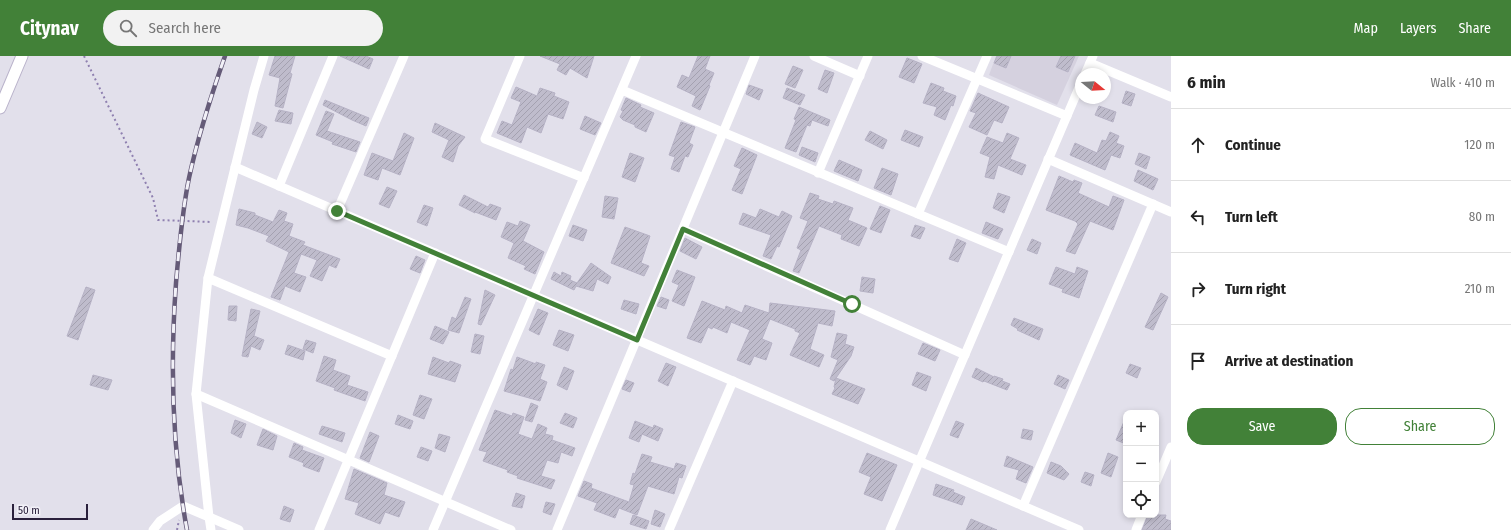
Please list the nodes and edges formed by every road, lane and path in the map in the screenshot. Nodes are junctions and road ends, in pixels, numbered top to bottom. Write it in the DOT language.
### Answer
graph roads {
  1 [pos="22,56"];
  2 [pos="84,56"];
  3 [pos="264,56"];
  4 [pos="333,56"];
  5 [pos="404,56"];
  6 [pos="520,56"];
  7 [pos="636,56"];
  8 [pos="755,56"];
  9 [pos="814,56"];
  10 [pos="868,56"];
  11 [pos="922,56"];
  12 [pos="987,56"];
  13 [pos="1091,59"];
  14 [pos="860,76"];
  15 [pos="977,79"];
  16 [pos="622,90"];
  17 [pos="1075,97"];
  18 [pos="1171,97"];
  19 [pos="0,108"];
  20 [pos="1067,116"];
  21 [pos="723,132"];
  22 [pos="1048,159"];
  23 [pos="235,167"];
  24 [pos="818,172"];
  25 [pos="584,178"];
  26 [pos="279,186"];
  27 [pos="1153,204"];
  28 [pos="337,211"];
  29 [pos="1171,212"];
  30 [pos="918,214"];
  31 [pos="222,222"];
  32 [pos="683,229"];
  33 [pos="1008,252"];
  34 [pos="435,253"];
  35 [pos="208,278"];
  36 [pos="534,296"];
  37 [pos="637,340"];
  38 [pos="965,355"];
  39 [pos="392,356"];
  40 [pos="733,381"];
  41 [pos="196,394"];
  42 [pos="1171,447"];
  43 [pos="348,460"];
  44 [pos="919,461"];
  45 [pos="1159,475"];
  46 [pos="446,502"];
  47 [pos="1023,506"];
  48 [pos="209,517"];
  49 [pos="1141,518"];
  50 [pos="153,530"];
  51 [pos="210,530"];
  52 [pos="239,530"];
  53 [pos="319,530"];
  54 [pos="434,530"];
  55 [pos="511,530"];
  56 [pos="557,530"];
  57 [pos="669,530"];
  58 [pos="890,530"];
  59 [pos="1079,530"];
  60 [pos="1136,530"];
  1 -- 19 [label="main road"];
  2 -- 31 [label="path"];
  3 -- 23 [label="street"];
  4 -- 26 [label="street"];
  5 -- 28 [label="street"];
  6 -- 25 [label="street"];
  7 -- 16 [label="street"];
  8 -- 21 [label="street"];
  9 -- 14 [label="street"];
  10 -- 14 [label="street"];
  11 -- 15 [label="street"];
  12 -- 15 [label="street"];
  13 -- 18 [label="street"];
  14 -- 24 [label="street"];
  15 -- 20 [label="street"];
  15 -- 30 [label="street"];
  16 -- 21 [label="street"];
  16 -- 25 [label="street"];
  17 -- 20 [label="street"];
  20 -- 22 [label="street"];
  21 -- 24 [label="street"];
  21 -- 32 [label="street"];
  22 -- 27 [label="street"];
  22 -- 33 [label="street"];
  23 -- 26 [label="street"];
  23 -- 31 [label="street"];
  24 -- 30 [label="street"];
  25 -- 36 [label="street"];
  26 -- 28 [label="street"];
  27 -- 29 [label="street"];
  27 -- 47 [label="street"];
  28 -- 34 [label="street"];
  30 -- 33 [label="street"];
  31 -- 35 [label="street"];
  32 -- 37 [label="street"];
  32 -- 38 [label="street"];
  33 -- 38 [label="street"];
  34 -- 36 [label="street"];
  34 -- 39 [label="street"];
  35 -- 39 [label="street"];
  35 -- 41 [label="street"];
  36 -- 37 [label="street"];
  36 -- 46 [label="street"];
  37 -- 40 [label="street"];
  37 -- 56 [label="street"];
  38 -- 44 [label="street"];
  39 -- 43 [label="street"];
  40 -- 44 [label="street"];
  40 -- 57 [label="street"];
  41 -- 43 [label="street"];
  41 -- 48 [label="street"];
  42 -- 45 [label="street"];
  43 -- 46 [label="street"];
  43 -- 53 [label="street"];
  44 -- 47 [label="street"];
  44 -- 58 [label="street"];
  46 -- 54 [label="street"];
  46 -- 55 [label="street"];
  47 -- 59 [label="street"];
  48 -- 50 [label="street"];
  48 -- 51 [label="street"];
  48 -- 52 [label="street"];
  49 -- 60 [label="street"];
}
